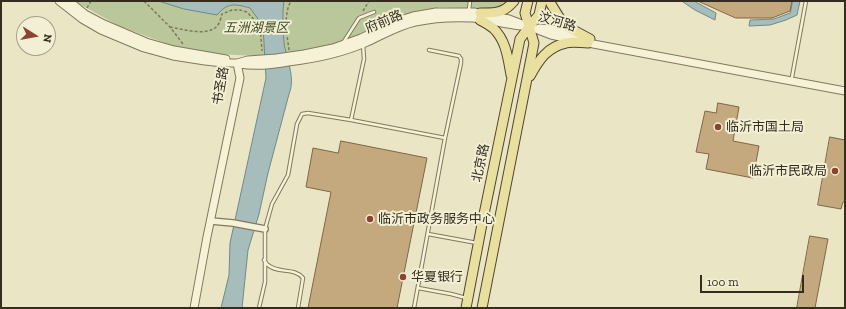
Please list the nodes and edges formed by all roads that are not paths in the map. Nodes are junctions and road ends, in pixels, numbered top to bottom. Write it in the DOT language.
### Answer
graph roads {
  1 [pos="59,1"];
  2 [pos="69,1"];
  3 [pos="470,1"];
  4 [pos="514,1"];
  5 [pos="528,1"];
  6 [pos="542,1"];
  7 [pos="550,1"];
  8 [pos="806,1"];
  9 [pos="374,12"];
  10 [pos="468,12"];
  11 [pos="480,16"];
  12 [pos="529,27"];
  13 [pos="589,41"];
  14 [pos="363,44"];
  15 [pos="342,45"];
  16 [pos="429,50"];
  17 [pos="305,57"];
  18 [pos="237,63"];
  19 [pos="792,77"];
  20 [pos="512,80"];
  21 [pos="526,82"];
  22 [pos="845,87"];
  23 [pos="845,91"];
  24 [pos="351,120"];
  25 [pos="445,138"];
  26 [pos="211,221"];
  27 [pos="262,229"];
  28 [pos="428,234"];
  29 [pos="478,243"];
  30 [pos="264,259"];
  31 [pos="418,288"];
  32 [pos="468,298"];
  33 [pos="190,308"];
  34 [pos="194,308"];
  35 [pos="259,308"];
  36 [pos="298,308"];
  37 [pos="414,308"];
  38 [pos="466,308"];
  39 [pos="482,308"];
  1 -- 18 [label="street, 府前路"];
  2 -- 18 [label="street, 府前路"];
  3 -- 10 [label="lane"];
  4 -- 11 [label="main road"];
  5 -- 12 [label="main road"];
  6 -- 12 [label="main road, 北京路"];
  7 -- 13 [label="main road"];
  8 -- 19 [label="lane"];
  9 -- 15 [label="lane"];
  10 -- 11 [label="street, 府前路"];
  10 -- 15 [label="street, 府前路"];
  11 -- 12 [label="street, 府前路"];
  11 -- 14 [label="street, 府前路"];
  11 -- 20 [label="main road"];
  12 -- 13 [label="street, 汶河路"];
  12 -- 20 [label="main road, 北京路"];
  12 -- 21 [label="main road"];
  13 -- 19 [label="street, 汶河路"];
  13 -- 21 [label="main road"];
  13 -- 23 [label="street, 汶河路"];
  14 -- 17 [label="street, 府前路"];
  14 -- 24 [label="lane"];
  15 -- 17 [label="street, 府前路"];
  16 -- 25 [label="lane"];
  17 -- 18 [label="street, 府前路"];
  18 -- 26 [label="street, 书圣路"];
  18 -- 33 [label="street, 书圣路"];
  19 -- 22 [label="street, 汶河路"];
  20 -- 29 [label="main road, 北京路"];
  21 -- 39 [label="main road"];
  24 -- 25 [label="lane"];
  24 -- 27 [label="lane"];
  25 -- 28 [label="lane"];
  26 -- 27 [label="street"];
  26 -- 34 [label="street, 书圣路"];
  27 -- 30 [label="lane"];
  28 -- 29 [label="lane"];
  28 -- 31 [label="lane"];
  29 -- 32 [label="main road, 北京路"];
  30 -- 35 [label="lane"];
  30 -- 36 [label="lane"];
  31 -- 32 [label="lane"];
  31 -- 37 [label="lane"];
  32 -- 38 [label="main road, 北京路"];
}
